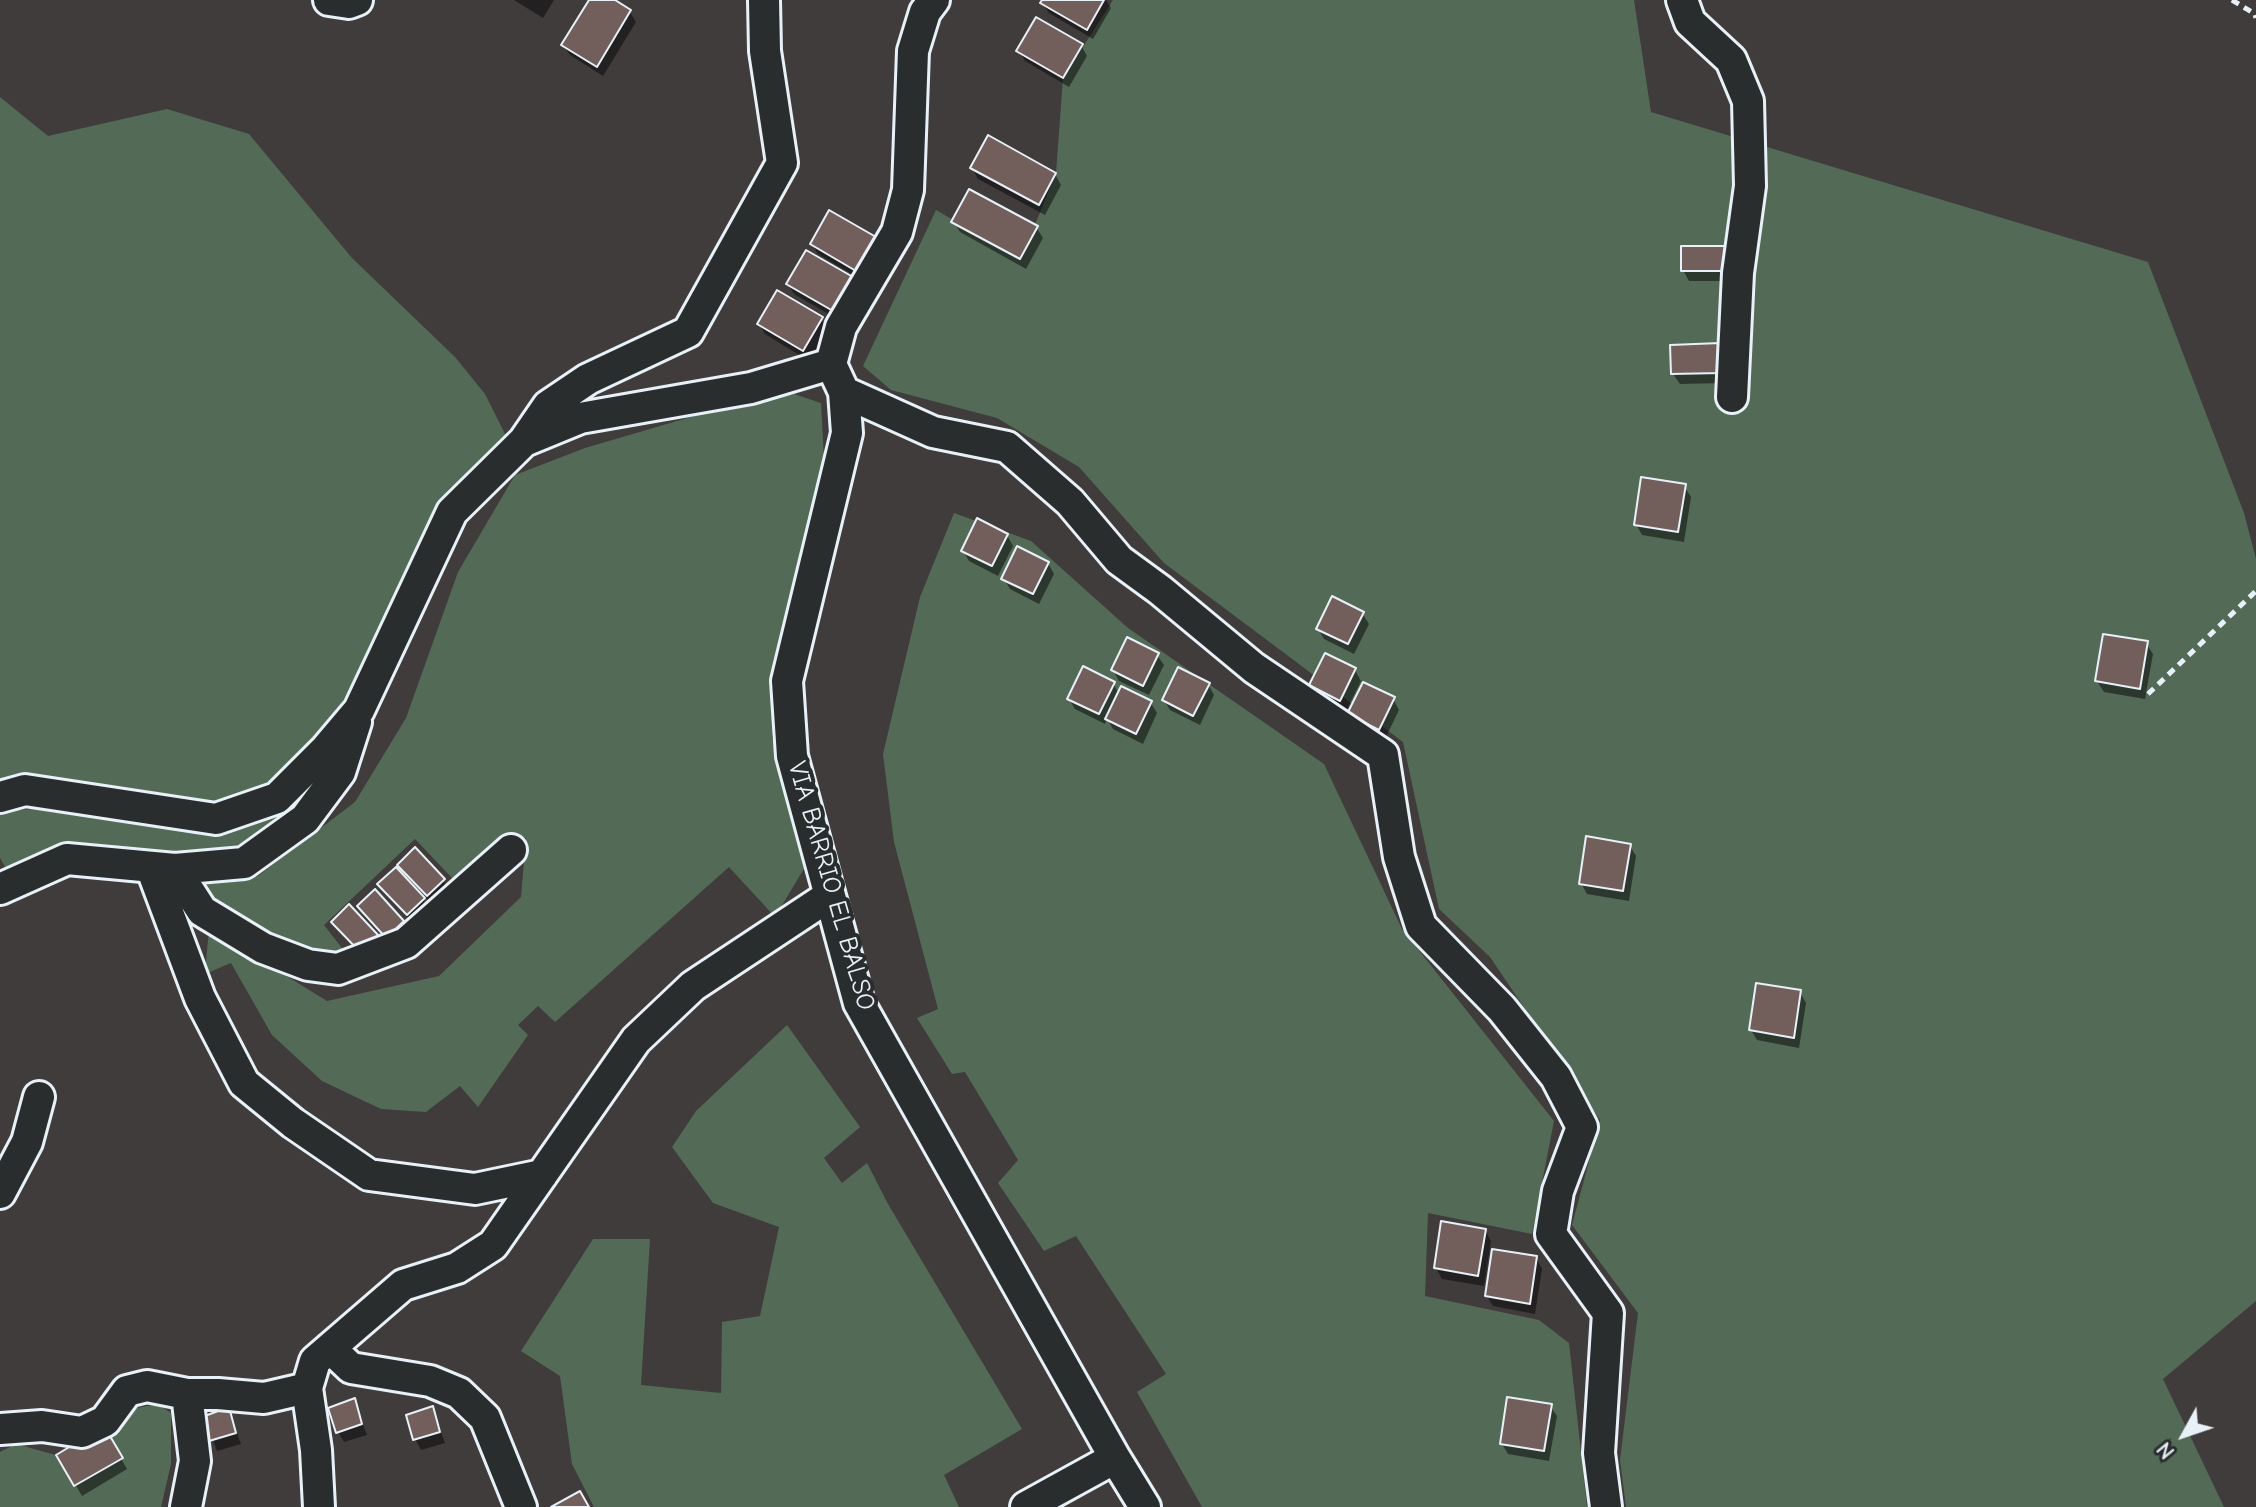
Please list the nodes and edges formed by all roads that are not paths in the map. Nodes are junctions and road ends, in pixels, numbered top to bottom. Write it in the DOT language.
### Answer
graph roads {
  1 [pos="329,0"];
  2 [pos="357,0"];
  3 [pos="764,0"];
  4 [pos="934,0"];
  5 [pos="1682,0"];
  6 [pos="831,364"];
  7 [pos="844,392"];
  8 [pos="1732,397"];
  9 [pos="524,441"];
  10 [pos="359,710"];
  11 [pos="0,797"];
  12 [pos="511,850"];
  13 [pos="163,868"];
  14 [pos="0,889"];
  15 [pos="829,896"];
  16 [pos="39,1097"];
  17 [pos="542,1175"];
  18 [pos="0,1193"];
  19 [pos="330,1348"];
  20 [pos="307,1388"];
  21 [pos="187,1394"];
  22 [pos="0,1429"];
  23 [pos="1115,1458"];
  24 [pos="186,1507"];
  25 [pos="319,1507"];
  26 [pos="521,1507"];
  27 [pos="1026,1507"];
  28 [pos="1145,1507"];
  29 [pos="1606,1507"];
  1 -- 2 [label="street"];
  3 -- 9 [label="street"];
  4 -- 6 [label="street"];
  5 -- 8 [label="street"];
  6 -- 7 [label="street"];
  6 -- 9 [label="street"];
  7 -- 15 [label="street, VIA BARRIO EL BALSO"];
  7 -- 29 [label="street"];
  9 -- 10 [label="street"];
  10 -- 11 [label="street"];
  10 -- 13 [label="street"];
  12 -- 13 [label="street"];
  13 -- 14 [label="street"];
  13 -- 17 [label="street"];
  15 -- 17 [label="street"];
  15 -- 23 [label="street, VIA BARRIO EL BALSO"];
  16 -- 18 [label="street"];
  17 -- 19 [label="street"];
  19 -- 20 [label="street"];
  19 -- 26 [label="street"];
  20 -- 21 [label="street"];
  20 -- 25 [label="street"];
  21 -- 22 [label="street"];
  21 -- 24 [label="street"];
  23 -- 27 [label="street"];
  23 -- 28 [label="street, VIA BARRIO EL BALSO"];
}
